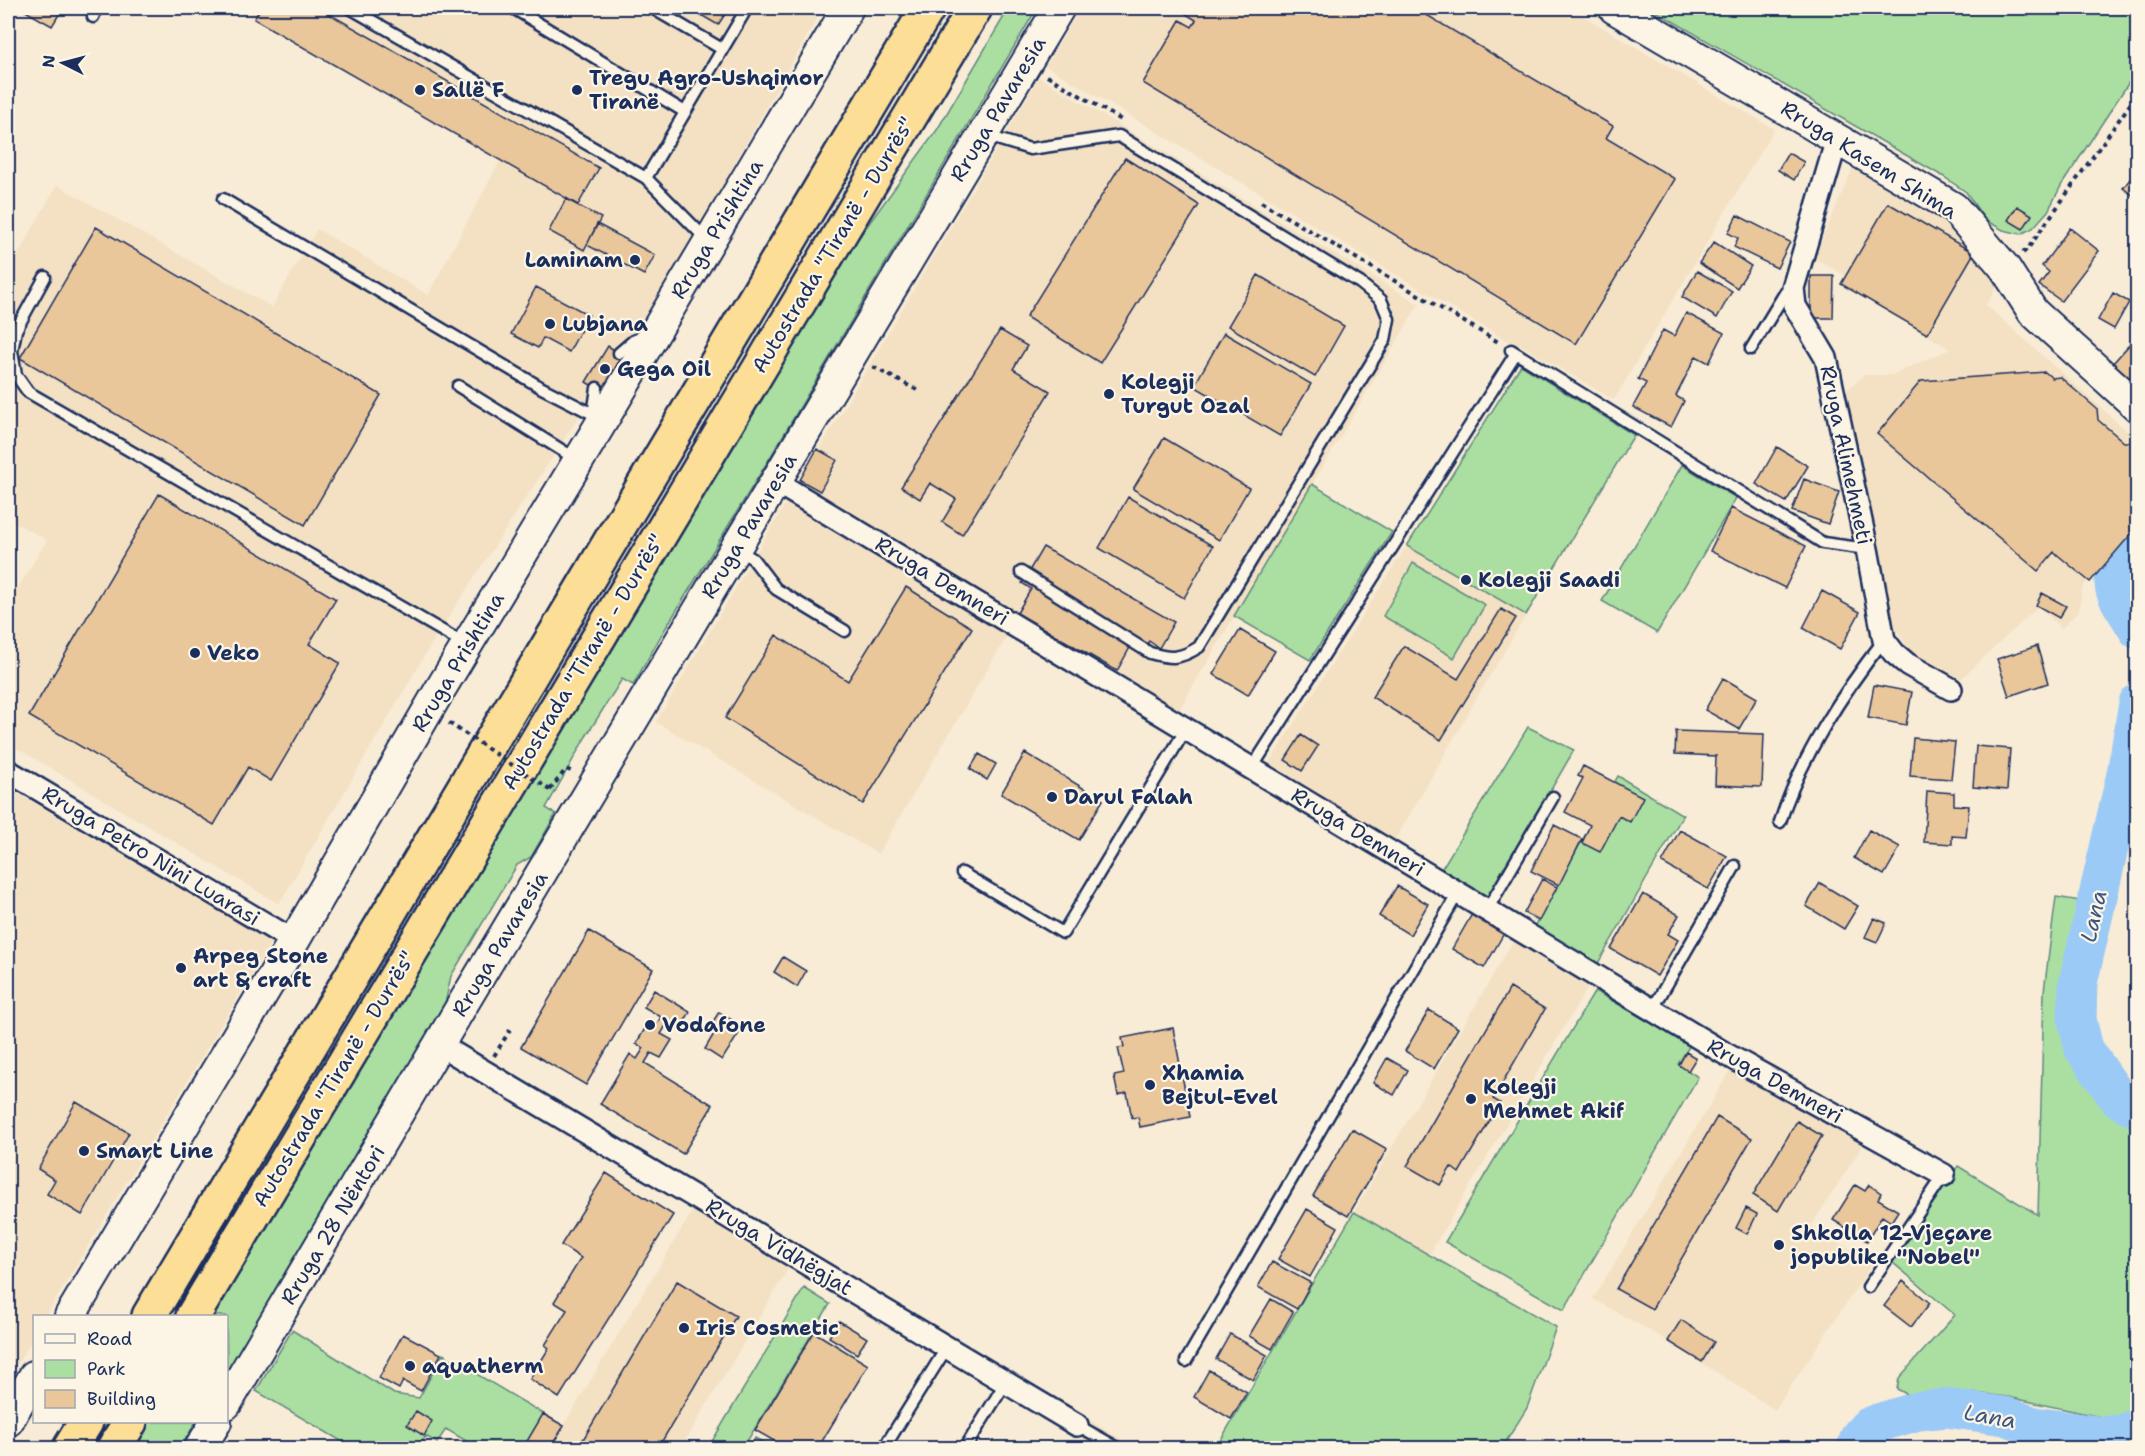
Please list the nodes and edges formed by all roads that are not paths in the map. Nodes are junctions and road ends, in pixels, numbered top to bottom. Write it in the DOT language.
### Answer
graph roads {
  1 [pos="350,8"];
  2 [pos="513,8"];
  3 [pos="652,8"];
  4 [pos="747,8"];
  5 [pos="848,8"];
  6 [pos="928,8"];
  7 [pos="975,8"];
  8 [pos="1059,8"];
  9 [pos="1614,8"];
  10 [pos="722,49"];
  11 [pos="685,112"];
  12 [pos="983,134"];
  13 [pos="1837,139"];
  14 [pos="646,178"];
  15 [pos="223,199"];
  16 [pos="709,242"];
  17 [pos="45,277"];
  18 [pos="1793,288"];
  19 [pos="656,331"];
  20 [pos="1751,349"];
  21 [pos="619,353"];
  22 [pos="458,386"];
  23 [pos="597,388"];
  24 [pos="2138,407"];
  25 [pos="596,423"];
  26 [pos="579,461"];
  27 [pos="776,482"];
  28 [pos="736,549"];
  29 [pos="1867,549"];
  30 [pos="1021,572"];
  31 [pos="845,631"];
  32 [pos="1884,640"];
  33 [pos="468,645"];
  34 [pos="1950,689"];
  35 [pos="1186,729"];
  36 [pos="1252,768"];
  37 [pos="8,771"];
  38 [pos="1553,796"];
  39 [pos="1780,822"];
  40 [pos="1735,866"];
  41 [pos="962,873"];
  42 [pos="1458,893"];
  43 [pos="1487,910"];
  44 [pos="294,941"];
  45 [pos="1652,1010"];
  46 [pos="440,1045"];
  47 [pos="1944,1175"];
  48 [pos="1868,1287"];
  49 [pos="71,1315"];
  50 [pos="150,1315"];
  51 [pos="194,1315"];
  52 [pos="947,1347"];
  53 [pos="1186,1361"];
  54 [pos="33,1378"];
  55 [pos="1006,1382"];
  56 [pos="228,1401"];
  57 [pos="8,1422"];
  58 [pos="85,1423"];
  59 [pos="129,1423"];
  60 [pos="215,1423"];
  61 [pos="1077,1425"];
  62 [pos="70,1449"];
  63 [pos="114,1449"];
  64 [pos="200,1449"];
  65 [pos="884,1449"];
  66 [pos="965,1449"];
  67 [pos="1118,1449"];
  1 -- 14 [label="lane"];
  2 -- 11 [label="lane"];
  3 -- 10 [label="lane"];
  4 -- 10 [label="lane"];
  5 -- 16 [label="main road, Rruga Prishtina"];
  6 -- 50 [label="highway, Autostrada \"Tiranë - Durrës\""];
  7 -- 51 [label="highway, Autostrada \"Tiranë - Durrës\""];
  8 -- 12 [label="main road, Rruga Pavaresia"];
  9 -- 13 [label="main road, Rruga Kasem Shima"];
  10 -- 11 [label="lane"];
  11 -- 14 [label="lane"];
  12 -- 27 [label="main road, Rruga Pavaresia"];
  12 -- 30 [label="lane"];
  13 -- 18 [label="street"];
  13 -- 24 [label="main road, Rruga Kasem Shima"];
  14 -- 16 [label="lane"];
  15 -- 25 [label="lane"];
  16 -- 19 [label="main road, Rruga Prishtina"];
  17 -- 33 [label="lane"];
  18 -- 20 [label="lane"];
  18 -- 29 [label="street, Rruga Alimehmeti"];
  19 -- 21 [label="lane"];
  19 -- 25 [label="main road, Rruga Prishtina"];
  22 -- 26 [label="lane"];
  23 -- 25 [label="lane"];
  25 -- 26 [label="main road, Rruga Prishtina"];
  26 -- 33 [label="main road, Rruga Prishtina"];
  27 -- 28 [label="main road, Rruga Pavaresia"];
  27 -- 35 [label="street, Rruga Demneri"];
  28 -- 31 [label="lane"];
  28 -- 46 [label="main road, Rruga Pavaresia"];
  29 -- 32 [label="street, Rruga Alimehmeti"];
  29 -- 36 [label="lane"];
  32 -- 34 [label="street"];
  32 -- 39 [label="lane"];
  33 -- 44 [label="main road, Rruga Prishtina"];
  35 -- 36 [label="street, Rruga Demneri"];
  35 -- 41 [label="lane"];
  36 -- 42 [label="street, Rruga Demneri"];
  37 -- 44 [label="street, Rruga Petro Nini Luarasi"];
  38 -- 43 [label="lane"];
  40 -- 45 [label="lane"];
  42 -- 43 [label="street, Rruga Demneri"];
  42 -- 53 [label="lane"];
  43 -- 45 [label="street, Rruga Demneri"];
  44 -- 49 [label="main road, Rruga Prishtina"];
  45 -- 47 [label="street, Rruga Demneri"];
  46 -- 52 [label="street, Rruga Vidhëgjat"];
  46 -- 56 [label="main road, Rruga 28 Nëntori"];
  47 -- 48 [label="lane"];
  52 -- 55 [label="street, Rruga Vidhëgjat"];
  52 -- 65 [label="lane"];
  54 -- 57 [label="main road"];
  55 -- 61 [label="street, Rruga Vidhëgjat"];
  55 -- 66 [label="lane"];
  58 -- 62 [label="highway"];
  59 -- 63 [label="highway"];
  60 -- 64 [label="main road"];
  61 -- 67 [label="lane, Rruga Vidhëgjat"];
}
